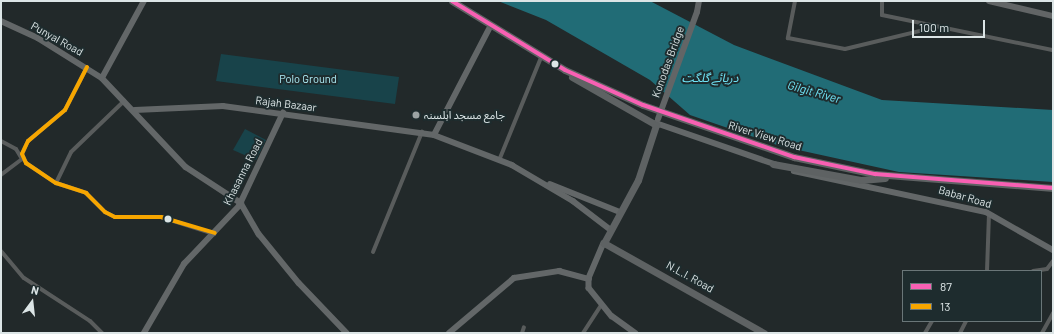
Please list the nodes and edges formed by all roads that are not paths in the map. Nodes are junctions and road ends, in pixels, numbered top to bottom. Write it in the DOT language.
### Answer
graph roads {
  1 [pos="144,1"];
  2 [pos="452,1"];
  3 [pos="699,1"];
  4 [pos="795,1"];
  5 [pos="882,1"];
  6 [pos="989,1"];
  7 [pos="1053,16"];
  8 [pos="1,21"];
  9 [pos="933,27"];
  10 [pos="489,29"];
  11 [pos="1053,50"];
  12 [pos="543,54"];
  13 [pos="87,67"];
  14 [pos="565,70"];
  15 [pos="102,78"];
  16 [pos="124,101"];
  17 [pos="135,110"];
  18 [pos="284,113"];
  19 [pos="657,122"];
  20 [pos="422,132"];
  21 [pos="434,135"];
  22 [pos="1,141"];
  23 [pos="500,158"];
  24 [pos="22,159"];
  25 [pos="774,164"];
  26 [pos="1,175"];
  27 [pos="891,176"];
  28 [pos="537,178"];
  29 [pos="56,183"];
  30 [pos="1053,188"];
  31 [pos="577,194"];
  32 [pos="573,201"];
  33 [pos="241,203"];
  34 [pos="620,212"];
  35 [pos="989,214"];
  36 [pos="611,230"];
  37 [pos="215,233"];
  38 [pos="604,243"];
  39 [pos="1053,250"];
  40 [pos="1,251"];
  41 [pos="373,252"];
  42 [pos="1053,261"];
  43 [pos="987,270"];
  44 [pos="1040,270"];
  45 [pos="589,279"];
  46 [pos="601,304"];
  47 [pos="1053,313"];
  48 [pos="931,322"];
  49 [pos="966,322"];
  50 [pos="524,327"];
  51 [pos="755,330"];
  52 [pos="102,333"];
  53 [pos="144,333"];
  54 [pos="347,333"];
  55 [pos="449,333"];
  56 [pos="522,333"];
  57 [pos="583,333"];
  58 [pos="635,333"];
  59 [pos="764,333"];
  60 [pos="925,333"];
  61 [pos="960,333"];
  62 [pos="1042,333"];
  1 -- 15 [label="main road"];
  2 -- 12 [label="highway, River View Road"];
  3 -- 19 [label="main road, Konodas Bridge, bridge"];
  4 -- 9 [label="street"];
  5 -- 9 [label="street"];
  6 -- 7 [label="main road"];
  8 -- 13 [label="main road, Punyal Road"];
  9 -- 11 [label="street"];
  10 -- 21 [label="main road"];
  12 -- 14 [label="highway, River View Road"];
  12 -- 23 [label="street"];
  13 -- 15 [label="main road, Punyal Road"];
  13 -- 24 [label="street"];
  14 -- 19 [label="highway"];
  14 -- 27 [label="highway, River View Road"];
  15 -- 16 [label="main road, Punyal Road"];
  16 -- 17 [label="main road, Punyal Road"];
  16 -- 29 [label="street"];
  17 -- 18 [label="main road, Rajah Bazaar"];
  17 -- 33 [label="main road, Punyal Road"];
  18 -- 20 [label="main road, Rajah Bazaar"];
  18 -- 33 [label="main road, Khasanna Road"];
  19 -- 25 [label="main road, Babar Road"];
  19 -- 34 [label="highway"];
  20 -- 21 [label="main road, Rajah Bazaar"];
  20 -- 41 [label="street"];
  21 -- 23 [label="main road, Rajah Bazaar"];
  22 -- 24 [label="street"];
  23 -- 28 [label="main road, Rajah Bazaar"];
  24 -- 26 [label="street"];
  24 -- 29 [label="street"];
  25 -- 27 [label="highway"];
  25 -- 35 [label="main road, Babar Road"];
  27 -- 30 [label="highway, River View Road"];
  28 -- 31 [label="main road"];
  28 -- 32 [label="main road"];
  29 -- 37 [label="street"];
  31 -- 32 [label="main road"];
  31 -- 34 [label="main road"];
  32 -- 36 [label="main road"];
  33 -- 37 [label="main road, Khasanna Road"];
  33 -- 54 [label="main road"];
  34 -- 36 [label="highway"];
  35 -- 39 [label="main road, Babar Road"];
  35 -- 43 [label="street"];
  36 -- 38 [label="highway"];
  37 -- 53 [label="main road, Khasanna Road"];
  38 -- 45 [label="main road"];
  38 -- 51 [label="highway, N.L.I. Road"];
  40 -- 52 [label="street"];
  42 -- 44 [label="street"];
  45 -- 46 [label="main road"];
  45 -- 55 [label="main road"];
  46 -- 57 [label="street"];
  46 -- 58 [label="main road"];
  47 -- 62 [label="street"];
  48 -- 60 [label="street"];
  49 -- 61 [label="street"];
  50 -- 56 [label="street"];
  51 -- 59 [label="highway, N.L.I. Road"];
}
